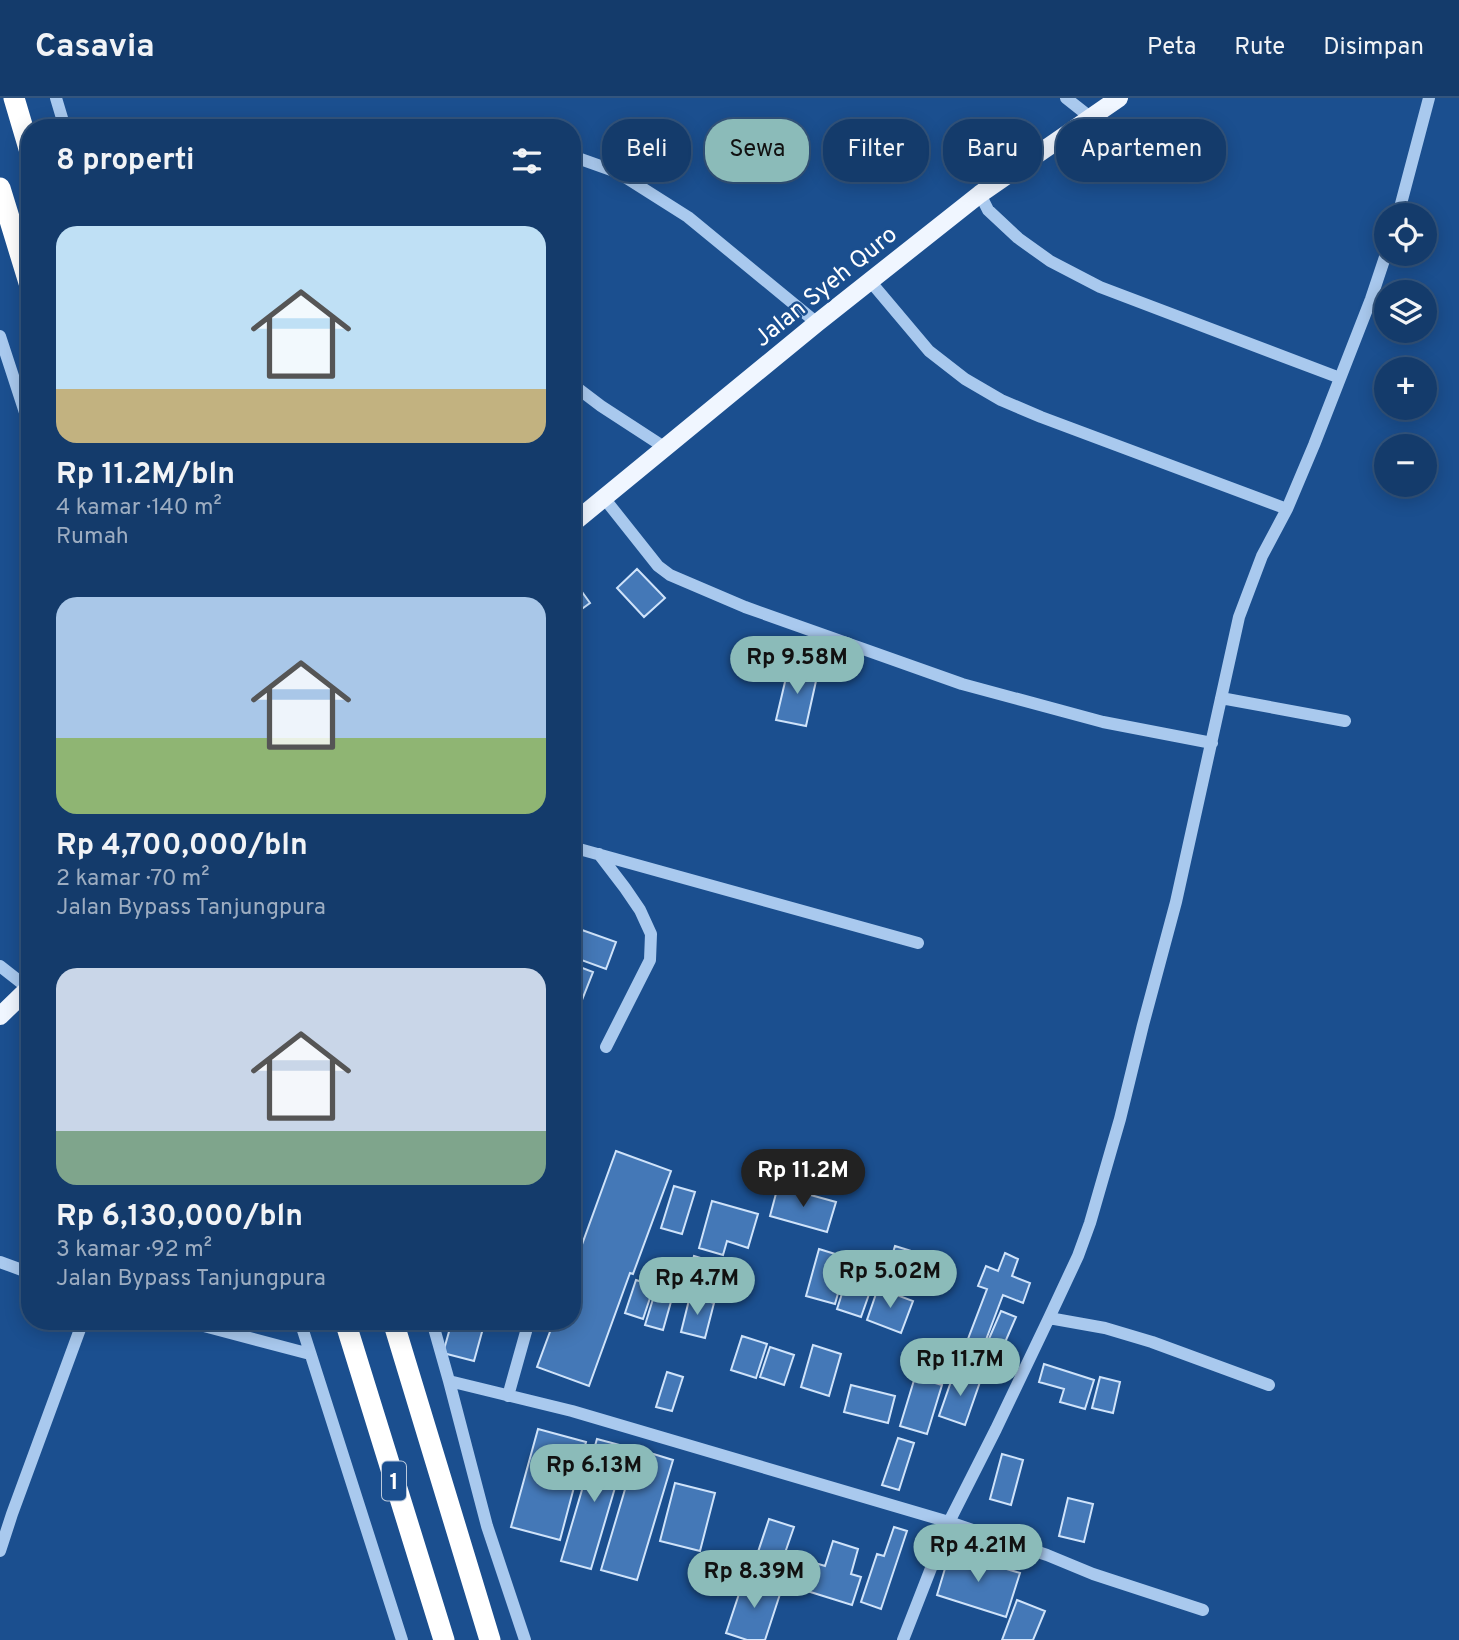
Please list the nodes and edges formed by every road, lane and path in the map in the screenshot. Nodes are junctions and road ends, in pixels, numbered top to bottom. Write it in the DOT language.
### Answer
graph roads {
  1 [pos="14,98"];
  2 [pos="56,98"];
  3 [pos="1066,98"];
  4 [pos="1119,98"];
  5 [pos="1429,98"];
  6 [pos="1090,117"];
  7 [pos="62,119"];
  8 [pos="21,122"];
  9 [pos="581,159"];
  10 [pos="0,188"];
  11 [pos="979,194"];
  12 [pos="1401,203"];
  13 [pos="21,257"];
  14 [pos="1382,266"];
  15 [pos="870,281"];
  16 [pos="817,323"];
  17 [pos="0,336"];
  18 [pos="1340,378"];
  19 [pos="581,391"];
  20 [pos="21,400"];
  21 [pos="664,447"];
  22 [pos="604,498"];
  23 [pos="1287,509"];
  24 [pos="581,517"];
  25 [pos="1221,698"];
  26 [pos="1345,721"];
  27 [pos="1212,743"];
  28 [pos="581,849"];
  29 [pos="598,854"];
  30 [pos="918,943"];
  31 [pos="0,967"];
  32 [pos="21,981"];
  33 [pos="21,995"];
  34 [pos="0,1016"];
  35 [pos="606,1047"];
  36 [pos="0,1262"];
  37 [pos="21,1270"];
  38 [pos="1049,1318"];
  39 [pos="80,1330"];
  40 [pos="219,1330"];
  41 [pos="303,1330"];
  42 [pos="348,1330"];
  43 [pos="396,1330"];
  44 [pos="435,1330"];
  45 [pos="526,1330"];
  46 [pos="310,1354"];
  47 [pos="449,1381"];
  48 [pos="1269,1385"];
  49 [pos="508,1396"];
  50 [pos="949,1522"];
  51 [pos="0,1551"];
  52 [pos="1203,1611"];
  53 [pos="402,1640"];
  54 [pos="444,1640"];
  55 [pos="490,1640"];
  56 [pos="525,1640"];
  57 [pos="903,1640"];
  1 -- 8 [label="highway"];
  2 -- 7 [label="street"];
  3 -- 6 [label="street"];
  4 -- 6 [label="main road, Jalan Syeh Quro"];
  5 -- 12 [label="street"];
  6 -- 11 [label="main road, Jalan Syeh Quro"];
  9 -- 16 [label="street"];
  10 -- 13 [label="highway"];
  11 -- 15 [label="main road, Jalan Syeh Quro"];
  11 -- 18 [label="street"];
  14 -- 18 [label="street"];
  15 -- 16 [label="main road, Jalan Syeh Quro"];
  15 -- 23 [label="street"];
  16 -- 21 [label="main road, Jalan Syeh Quro"];
  17 -- 20 [label="street"];
  18 -- 23 [label="street"];
  19 -- 21 [label="street"];
  21 -- 22 [label="main road, Jalan Syeh Quro"];
  22 -- 24 [label="main road, Jalan Syeh Quro"];
  22 -- 27 [label="street"];
  23 -- 25 [label="street"];
  25 -- 26 [label="street"];
  25 -- 27 [label="street"];
  27 -- 38 [label="street"];
  28 -- 29 [label="street"];
  29 -- 30 [label="street"];
  29 -- 35 [label="street"];
  31 -- 32 [label="street"];
  33 -- 34 [label="main road"];
  36 -- 37 [label="street"];
  38 -- 48 [label="street"];
  38 -- 50 [label="street"];
  39 -- 51 [label="street"];
  40 -- 46 [label="street"];
  41 -- 46 [label="street"];
  42 -- 54 [label="highway, 1"];
  43 -- 55 [label="highway, 1"];
  44 -- 47 [label="street"];
  45 -- 49 [label="street"];
  46 -- 53 [label="street"];
  47 -- 49 [label="street"];
  47 -- 56 [label="street"];
  49 -- 50 [label="street"];
  50 -- 52 [label="street"];
  50 -- 57 [label="street"];
}
